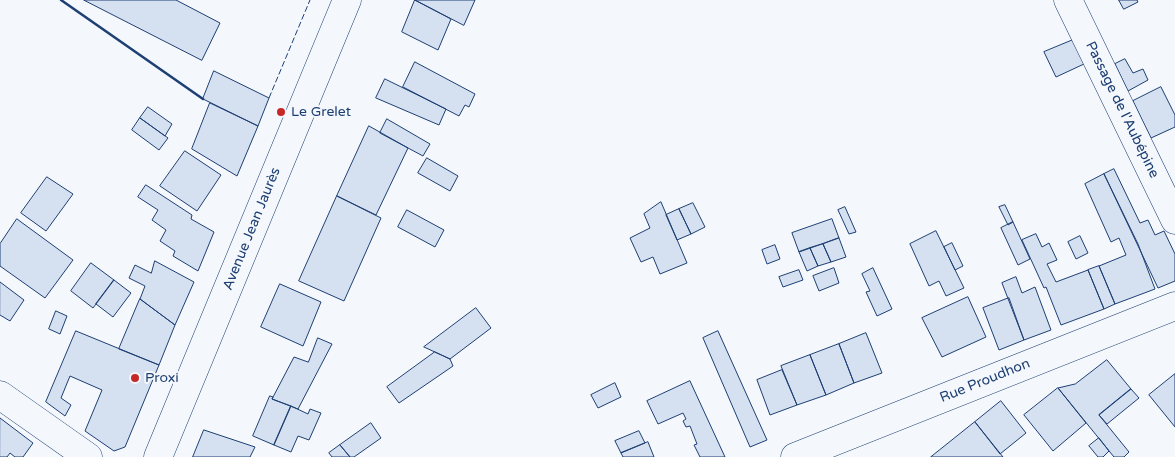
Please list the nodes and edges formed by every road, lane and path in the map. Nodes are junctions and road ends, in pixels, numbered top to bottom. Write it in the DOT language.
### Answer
graph roads {
  1 [pos="347,0"];
  2 [pos="1068,0"];
  3 [pos="1175,220"];
  4 [pos="1175,306"];
  5 [pos="0,395"];
  6 [pos="88,457"];
  7 [pos="158,457"];
  8 [pos="794,457"];
  1 -- 7 [label="street, Avenue Jean Jaurès"];
  2 -- 3 [label="street, Passage de l'Aubépine"];
  4 -- 8 [label="street, Rue Proudhon"];
  5 -- 6 [label="street"];
}
